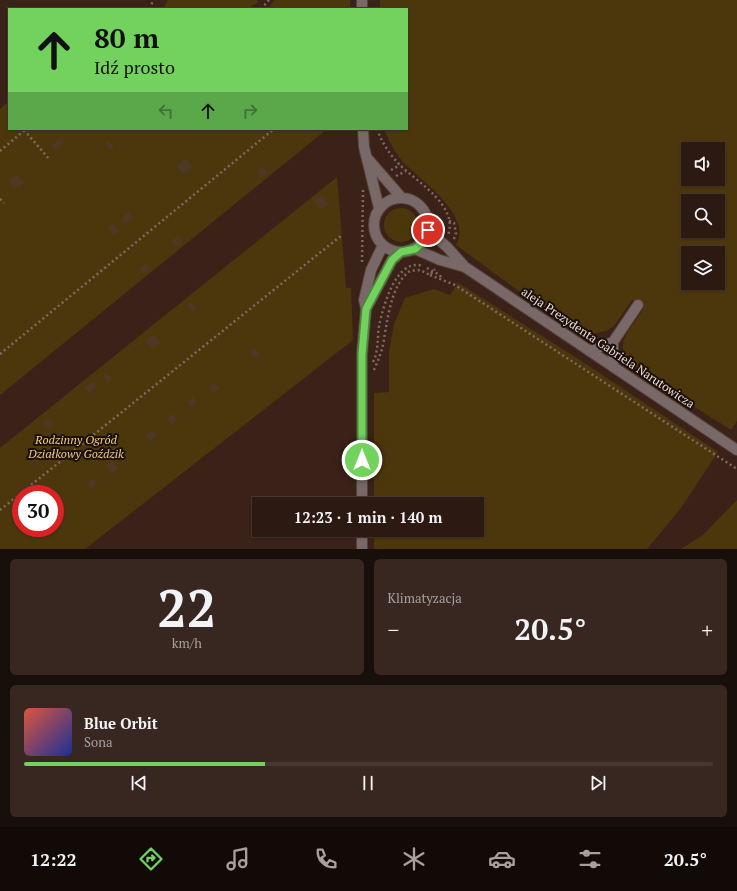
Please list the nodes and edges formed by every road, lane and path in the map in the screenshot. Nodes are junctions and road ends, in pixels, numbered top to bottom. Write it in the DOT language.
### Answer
graph roads {
  1 [pos="269,0"];
  2 [pos="263,8"];
  3 [pos="25,130"];
  4 [pos="273,130"];
  5 [pos="363,130"];
  6 [pos="377,130"];
  7 [pos="0,151"];
  8 [pos="368,159"];
  9 [pos="50,160"];
  10 [pos="400,165"];
  11 [pos="406,170"];
  12 [pos="387,172"];
  13 [pos="391,178"];
  14 [pos="363,190"];
  15 [pos="401,197"];
  16 [pos="0,199"];
  17 [pos="4,203"];
  18 [pos="379,208"];
  19 [pos="450,221"];
  20 [pos="428,230"];
  21 [pos="342,235"];
  22 [pos="445,240"];
  23 [pos="451,244"];
  24 [pos="383,246"];
  25 [pos="415,249"];
  26 [pos="401,252"];
  27 [pos="362,261"];
  28 [pos="429,264"];
  29 [pos="436,267"];
  30 [pos="465,267"];
  31 [pos="427,268"];
  32 [pos="433,271"];
  33 [pos="430,275"];
  34 [pos="441,278"];
  35 [pos="638,305"];
  36 [pos="366,309"];
  37 [pos="613,342"];
  38 [pos="378,344"];
  39 [pos="590,351"];
  40 [pos="0,354"];
  41 [pos="614,367"];
  42 [pos="362,387"];
  43 [pos="737,450"];
  44 [pos="737,469"];
  45 [pos="362,497"];
  46 [pos="0,510"];
  47 [pos="362,537"];
  48 [pos="362,549"];
  1 -- 2 [label="path"];
  3 -- 7 [label="path"];
  3 -- 9 [label="path"];
  4 -- 40 [label="path"];
  5 -- 8 [label="street"];
  6 -- 10 [label="path"];
  8 -- 15 [label="street"];
  8 -- 18 [label="street"];
  10 -- 11 [label="path"];
  10 -- 12 [label="path"];
  11 -- 13 [label="path"];
  11 -- 19 [label="path"];
  14 -- 27 [label="path"];
  15 -- 18 [label="street"];
  15 -- 20 [label="street"];
  16 -- 17 [label="path"];
  18 -- 24 [label="street"];
  19 -- 22 [label="path"];
  19 -- 23 [label="path"];
  20 -- 25 [label="street"];
  20 -- 30 [label="street, aleja Prezydenta Gabriela Narutowicza"];
  21 -- 46 [label="path"];
  24 -- 26 [label="street"];
  24 -- 36 [label="street"];
  25 -- 26 [label="street"];
  25 -- 30 [label="street, aleja Prezydenta Gabriela Narutowicza"];
  26 -- 36 [label="street"];
  28 -- 31 [label="path"];
  29 -- 32 [label="path"];
  30 -- 39 [label="street, aleja Prezydenta Gabriela Narutowicza"];
  31 -- 32 [label="path"];
  31 -- 38 [label="path"];
  32 -- 33 [label="path"];
  32 -- 34 [label="path"];
  33 -- 34 [label="path"];
  33 -- 42 [label="path"];
  34 -- 44 [label="path"];
  35 -- 37 [label="street"];
  36 -- 42 [label="street"];
  37 -- 39 [label="street"];
  37 -- 41 [label="street"];
  39 -- 41 [label="street, aleja Prezydenta Gabriela Narutowicza"];
  41 -- 43 [label="street, aleja Prezydenta Gabriela Narutowicza"];
  42 -- 45 [label="street"];
  47 -- 48 [label="street"];
}
